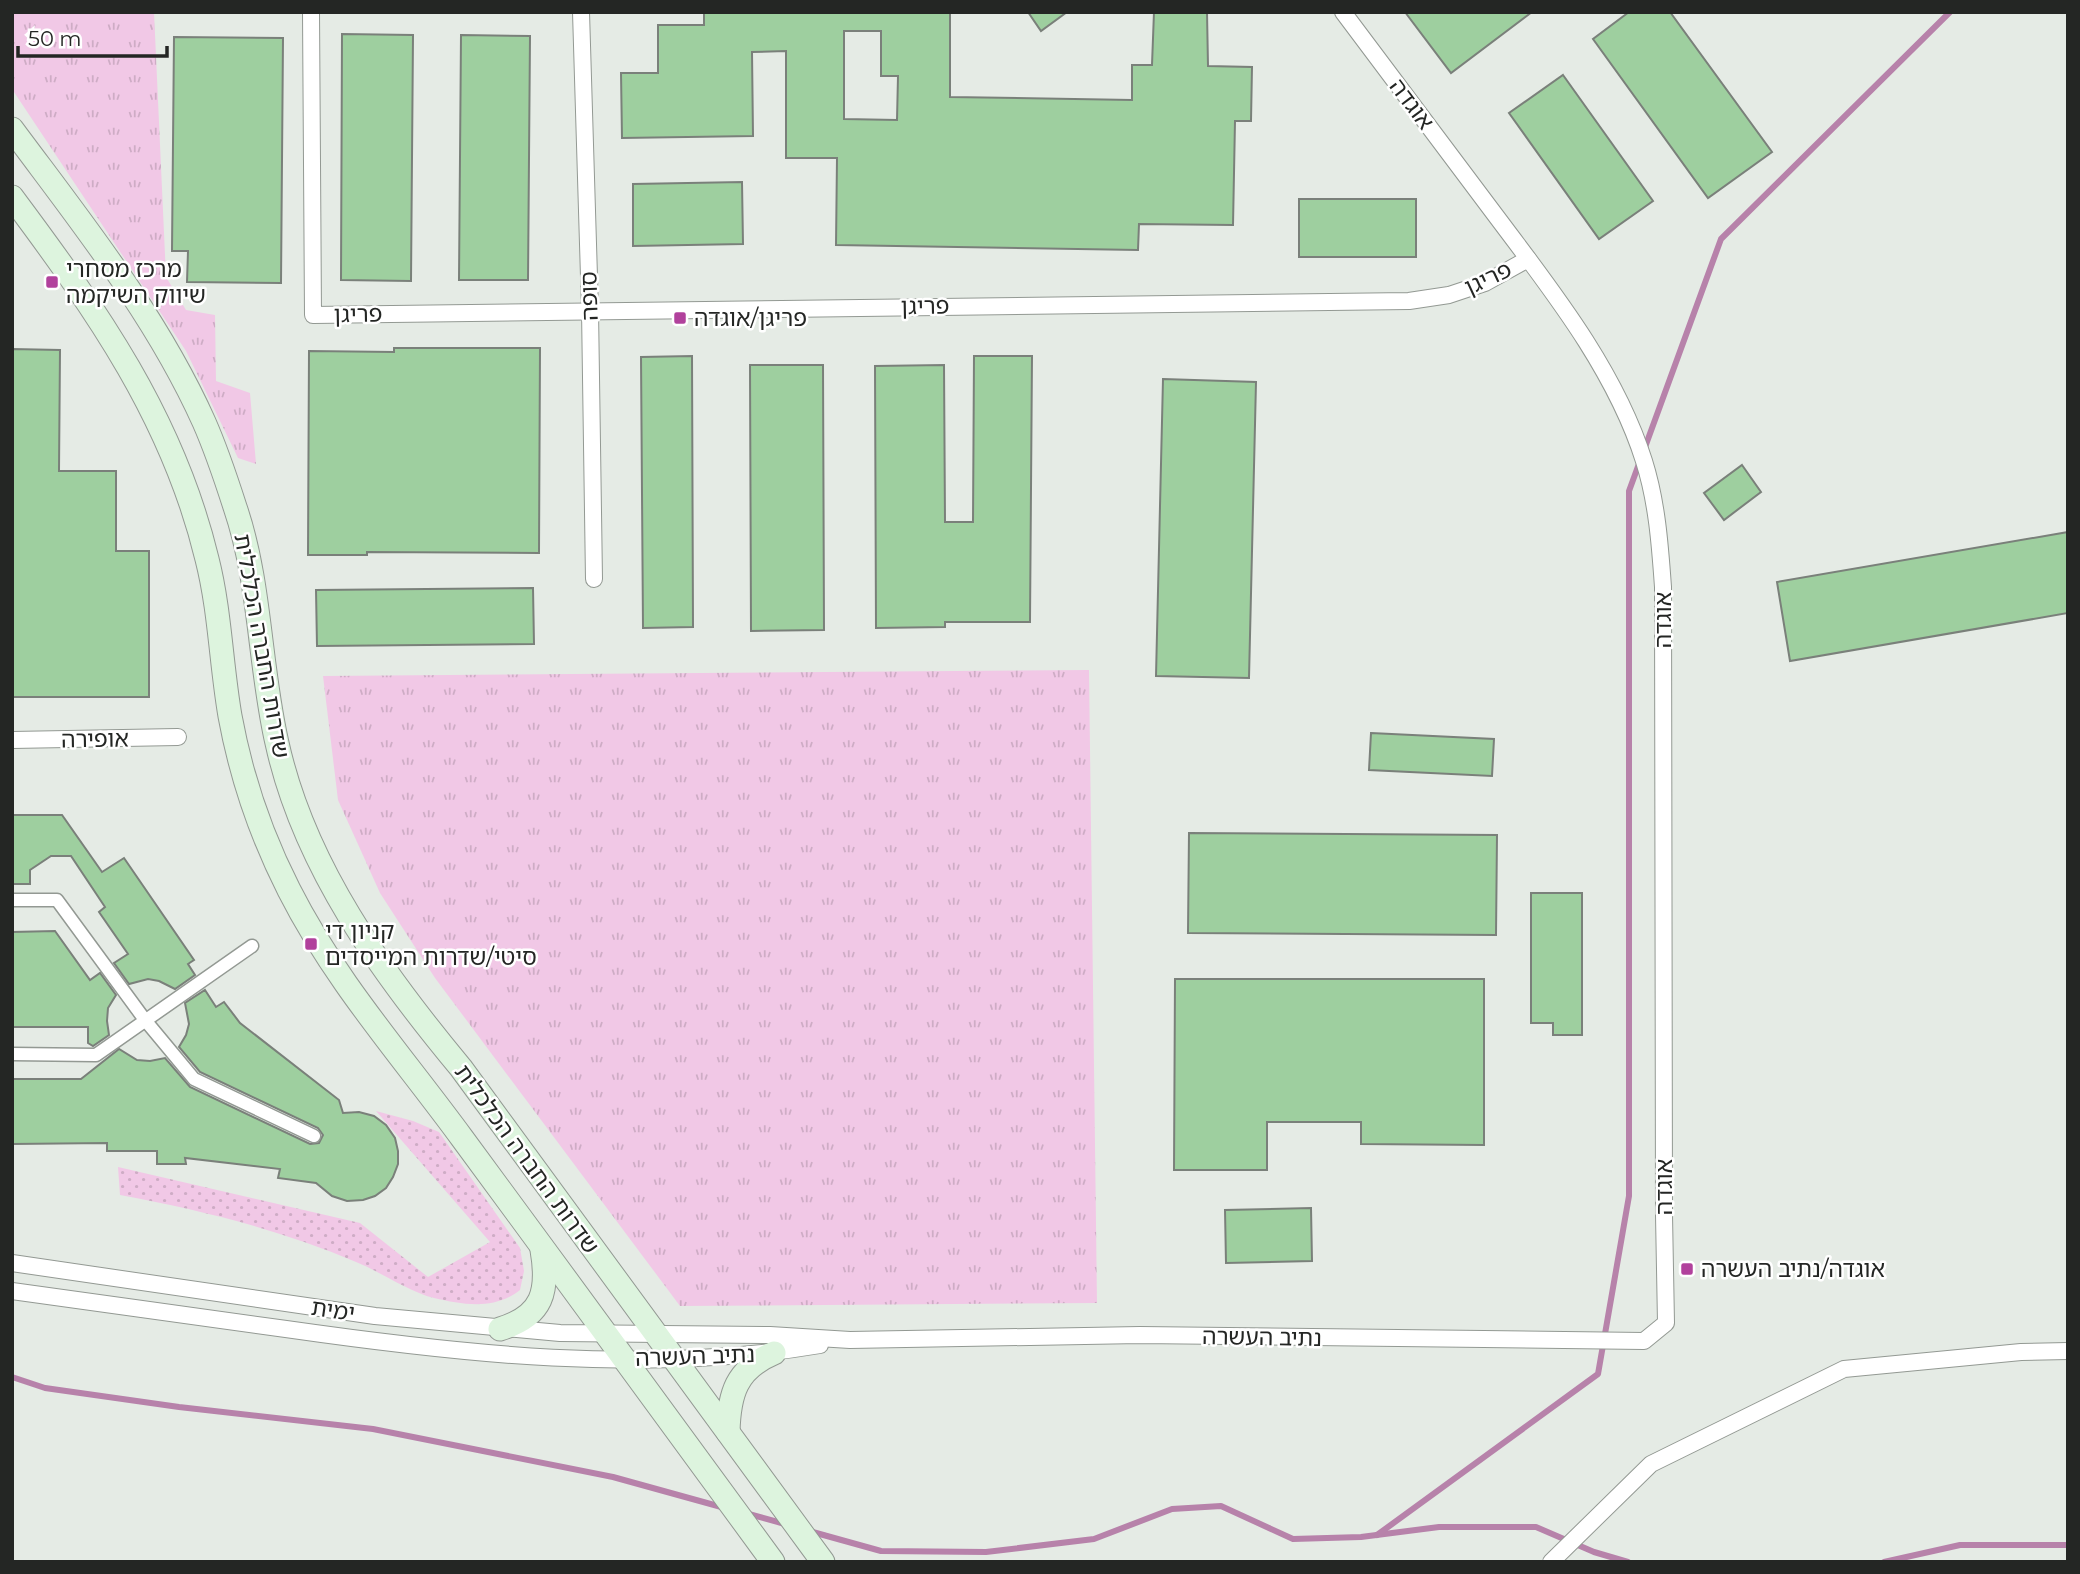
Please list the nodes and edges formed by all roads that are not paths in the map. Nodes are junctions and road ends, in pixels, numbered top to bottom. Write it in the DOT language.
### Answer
graph roads {
  1 [pos="311,12"];
  2 [pos="581,12"];
  3 [pos="1343,12"];
  4 [pos="12,129"];
  5 [pos="12,197"];
  6 [pos="1528,259"];
  7 [pos="590,310"];
  8 [pos="594,579"];
  9 [pos="178,737"];
  10 [pos="12,740"];
  11 [pos="12,900"];
  12 [pos="252,946"];
  13 [pos="145,1020"];
  14 [pos="12,1054"];
  15 [pos="314,1136"];
  16 [pos="542,1247"];
  17 [pos="12,1263"];
  18 [pos="12,1291"];
  19 [pos="1667,1322"];
  20 [pos="500,1329"];
  21 [pos="606,1334"];
  22 [pos="657,1335"];
  23 [pos="850,1340"];
  24 [pos="2068,1351"];
  25 [pos="774,1353"];
  26 [pos="624,1358"];
  27 [pos="674,1358"];
  28 [pos="728,1432"];
  29 [pos="1556,1557"];
  30 [pos="773,1562"];
  31 [pos="823,1562"];
  1 -- 7 [label="street, פריגן"];
  2 -- 7 [label="street, סופה"];
  3 -- 6 [label="street, אוגדה"];
  4 -- 22 [label="main road, שדרות החברה הכלכלית"];
  5 -- 16 [label="main road, שדרות החברה הכלכלית"];
  6 -- 7 [label="street, פריגן"];
  6 -- 19 [label="street, אוגדה"];
  7 -- 8 [label="street, סופה"];
  9 -- 10 [label="street, אופירה"];
  11 -- 13 [label="street"];
  12 -- 13 [label="street"];
  13 -- 14 [label="street"];
  13 -- 15 [label="street"];
  16 -- 20 [label="main road"];
  16 -- 21 [label="main road, שדרות החברה הכלכלית"];
  17 -- 20 [label="street, ימית"];
  18 -- 26 [label="street, ימית"];
  19 -- 23 [label="street, נתיב העשרה"];
  20 -- 21 [label="street, ימית"];
  21 -- 22 [label="street, ימית"];
  21 -- 26 [label="main road, שדרות החברה הכלכלית"];
  22 -- 23 [label="street, נתיב העשרה"];
  22 -- 27 [label="main road, שדרות החברה הכלכלית"];
  23 -- 25 [label="street, נתיב העשרה"];
  24 -- 29 [label="street"];
  25 -- 27 [label="street, נתיב העשרה"];
  25 -- 28 [label="main road"];
  26 -- 27 [label="street, נתיב העשרה"];
  26 -- 30 [label="main road, שדרות החברה הכלכלית"];
  27 -- 28 [label="main road, שדרות החברה הכלכלית"];
  28 -- 31 [label="main road, שדרות החברה הכלכלית"];
}
